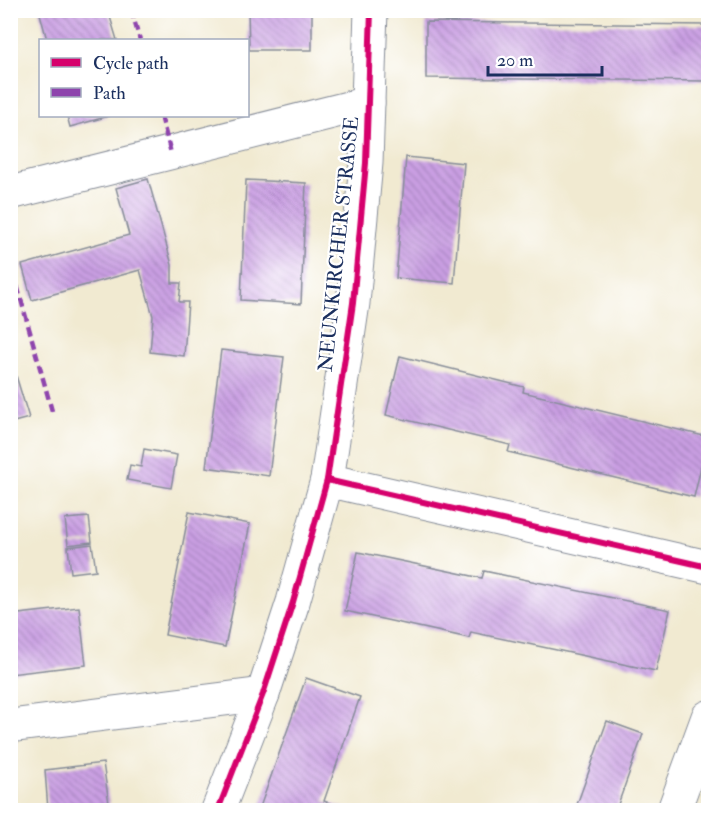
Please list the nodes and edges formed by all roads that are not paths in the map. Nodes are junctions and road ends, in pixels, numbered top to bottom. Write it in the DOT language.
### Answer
graph roads {
  1 [pos="371,10"];
  2 [pos="368,103"];
  3 [pos="10,193"];
  4 [pos="327,480"];
  5 [pos="708,567"];
  6 [pos="263,694"];
  7 [pos="708,717"];
  8 [pos="10,726"];
  9 [pos="218,810"];
  10 [pos="674,810"];
  1 -- 2 [label="street, NEUNKIRCHER STRASSE"];
  2 -- 3 [label="street"];
  2 -- 4 [label="street, NEUNKIRCHER STRASSE"];
  4 -- 5 [label="street"];
  4 -- 6 [label="street, NEUNKIRCHER STRASSE"];
  6 -- 8 [label="street"];
  6 -- 9 [label="street, NEUNKIRCHER STRASSE"];
  7 -- 10 [label="street"];
}
